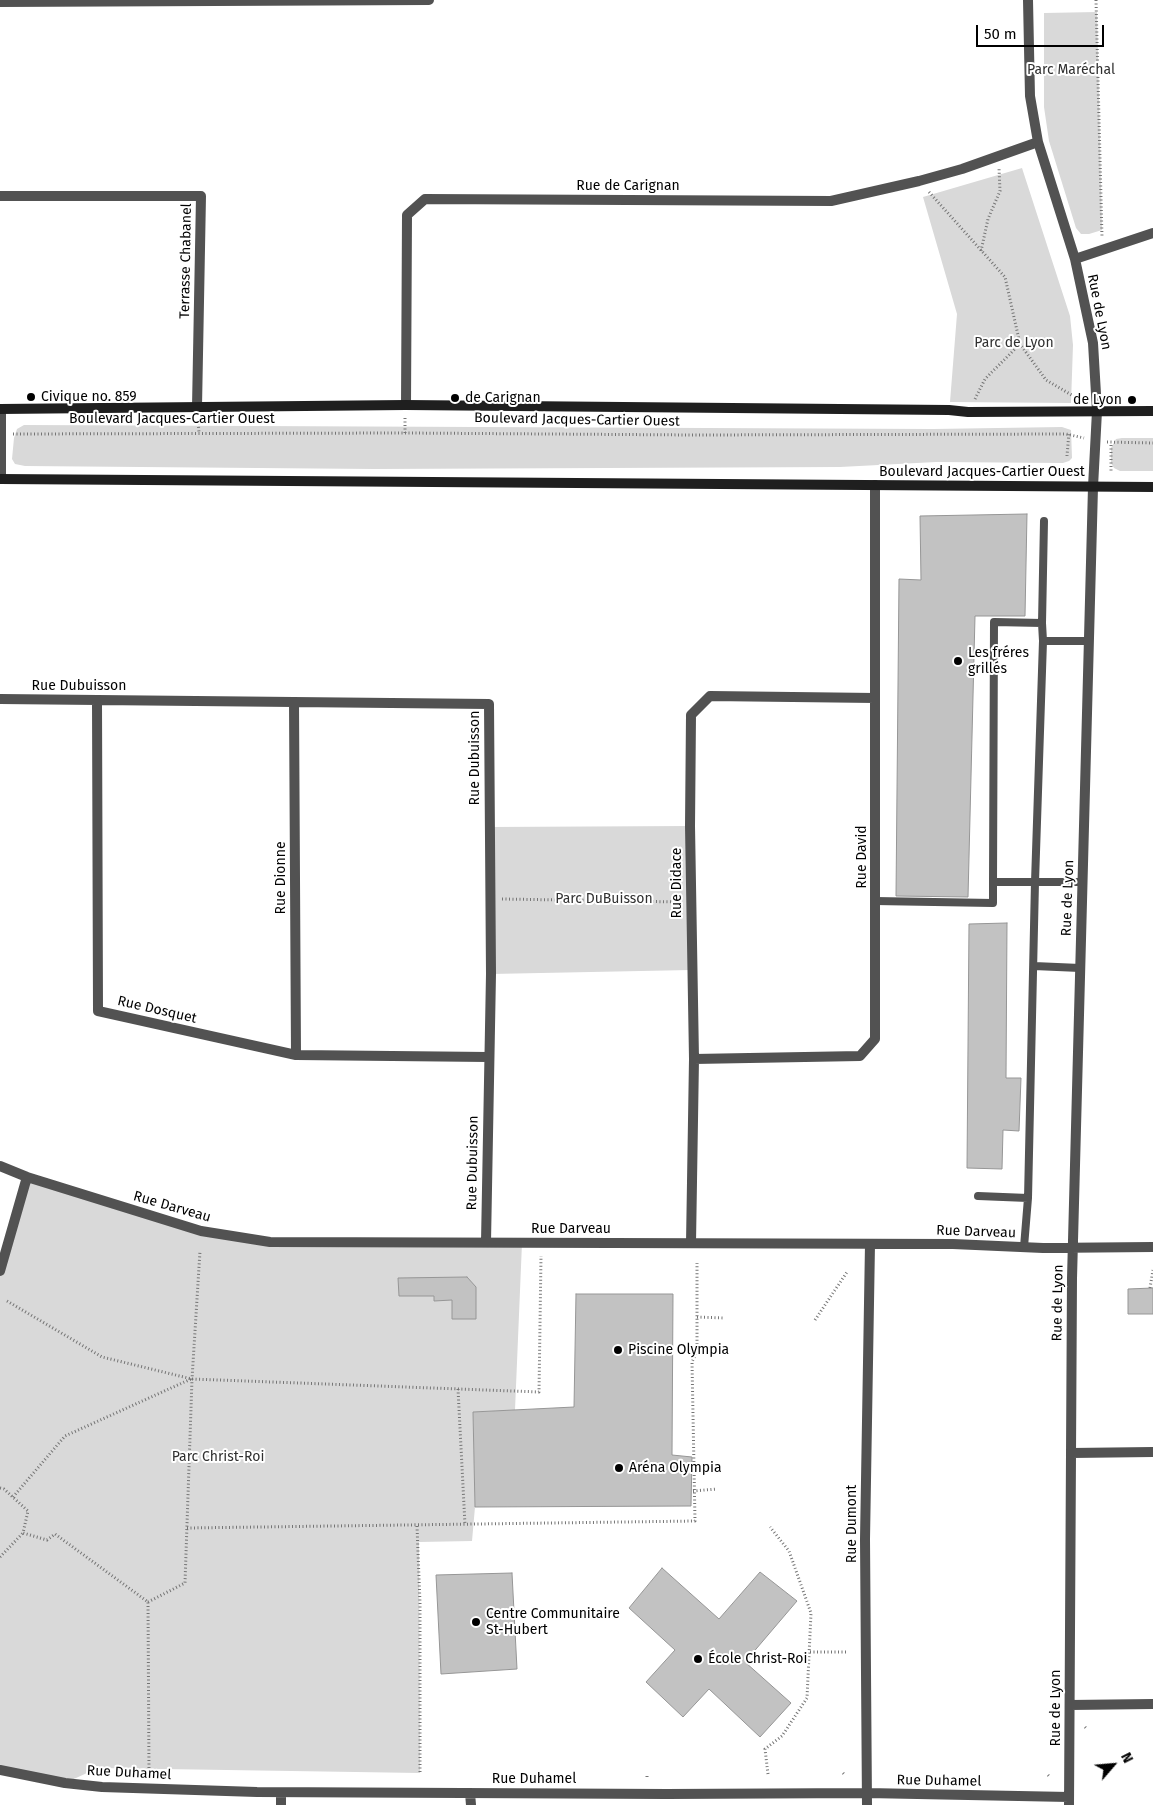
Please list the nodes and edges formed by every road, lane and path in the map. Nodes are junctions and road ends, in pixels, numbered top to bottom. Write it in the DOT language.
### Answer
graph roads {
  1 [pos="353,0"];
  2 [pos="429,0"];
  3 [pos="1028,0"];
  4 [pos="1096,0"];
  5 [pos="176,1"];
  6 [pos="0,2"];
  7 [pos="1038,142"];
  8 [pos="999,155"];
  9 [pos="919,181"];
  10 [pos="0,196"];
  11 [pos="1153,233"];
  12 [pos="1102,251"];
  13 [pos="980,252"];
  14 [pos="1075,259"];
  15 [pos="1020,344"];
  16 [pos="406,405"];
  17 [pos="197,407"];
  18 [pos="1,409"];
  19 [pos="1097,411"];
  20 [pos="1153,411"];
  21 [pos="968,412"];
  22 [pos="1069,433"];
  23 [pos="2,434"];
  24 [pos="1095,440"];
  25 [pos="1153,443"];
  26 [pos="1111,445"];
  27 [pos="1067,456"];
  28 [pos="1111,471"];
  29 [pos="1,479"];
  30 [pos="875,485"];
  31 [pos="1093,487"];
  32 [pos="1153,487"];
  33 [pos="1044,521"];
  34 [pos="1042,623"];
  35 [pos="1042,641"];
  36 [pos="1089,641"];
  37 [pos="875,698"];
  38 [pos="0,699"];
  39 [pos="97,700"];
  40 [pos="294,702"];
  41 [pos="993,882"];
  42 [pos="1035,882"];
  43 [pos="1082,882"];
  44 [pos="490,899"];
  45 [pos="875,901"];
  46 [pos="691,902"];
  47 [pos="1034,966"];
  48 [pos="1080,968"];
  49 [pos="296,1055"];
  50 [pos="488,1057"];
  51 [pos="694,1059"];
  52 [pos="0,1166"];
  53 [pos="27,1177"];
  54 [pos="978,1196"];
  55 [pos="1028,1198"];
  56 [pos="486,1242"];
  57 [pos="542,1243"];
  58 [pos="691,1243"];
  59 [pos="870,1244"];
  60 [pos="1024,1247"];
  61 [pos="1153,1247"];
  62 [pos="1073,1248"];
  63 [pos="200,1251"];
  64 [pos="697,1263"];
  65 [pos="1153,1270"];
  66 [pos="0,1271"];
  67 [pos="847,1272"];
  68 [pos="1150,1288"];
  69 [pos="7,1301"];
  70 [pos="697,1317"];
  71 [pos="725,1318"];
  72 [pos="815,1320"];
  73 [pos="192,1379"];
  74 [pos="458,1389"];
  75 [pos="1071,1452"];
  76 [pos="1153,1452"];
  77 [pos="0,1488"];
  78 [pos="717,1489"];
  79 [pos="694,1491"];
  80 [pos="13,1498"];
  81 [pos="465,1525"];
  82 [pos="417,1526"];
  83 [pos="770,1527"];
  84 [pos="187,1528"];
  85 [pos="23,1533"];
  86 [pos="0,1557"];
  87 [pos="148,1602"];
  88 [pos="810,1652"];
  89 [pos="846,1652"];
  90 [pos="1153,1704"];
  91 [pos="1070,1705"];
  92 [pos="0,1770"];
  93 [pos="149,1772"];
  94 [pos="420,1774"];
  95 [pos="768,1774"];
  96 [pos="281,1793"];
  97 [pos="470,1793"];
  98 [pos="867,1794"];
  99 [pos="668,1800"];
  100 [pos="1069,1801"];
  101 [pos="281,1805"];
  102 [pos="471,1805"];
  103 [pos="867,1805"];
  1 -- 2 [label="street"];
  1 -- 5 [label="street"];
  3 -- 7 [label="street, Rue de Lyon"];
  4 -- 12 [label="path"];
  5 -- 6 [label="street"];
  7 -- 8 [label="street, Rue de Carignan"];
  7 -- 14 [label="street, Rue de Lyon"];
  8 -- 9 [label="street, Rue de Carignan"];
  8 -- 13 [label="path"];
  9 -- 13 [label="path"];
  9 -- 16 [label="street, Rue de Carignan"];
  10 -- 17 [label="street, Terrasse Chabanel"];
  11 -- 12 [label="street"];
  12 -- 14 [label="street"];
  13 -- 15 [label="path"];
  14 -- 19 [label="street, Rue de Lyon"];
  15 -- 19 [label="path"];
  15 -- 21 [label="path"];
  16 -- 17 [label="main road, Boulevard Jacques-Cartier Ouest"];
  16 -- 21 [label="main road, Boulevard Jacques-Cartier Ouest"];
  17 -- 18 [label="main road, Boulevard Jacques-Cartier Ouest"];
  18 -- 23 [label="lane"];
  19 -- 20 [label="main road, Boulevard Jacques-Cartier Ouest"];
  19 -- 21 [label="main road, Boulevard Jacques-Cartier Ouest"];
  19 -- 24 [label="street, Rue de Lyon"];
  22 -- 23 [label="path, Boulevard Jacques-Cartier Ouest"];
  22 -- 24 [label="path, Boulevard Jacques-Cartier Ouest"];
  22 -- 27 [label="path"];
  23 -- 29 [label="lane"];
  24 -- 25 [label="path, Boulevard Jacques-Cartier Ouest"];
  24 -- 31 [label="street, Rue de Lyon"];
  26 -- 28 [label="path"];
  29 -- 30 [label="main road, Boulevard Jacques-Cartier Ouest"];
  30 -- 31 [label="main road, Boulevard Jacques-Cartier Ouest"];
  30 -- 37 [label="street, Rue David"];
  31 -- 32 [label="main road, Boulevard Jacques-Cartier Ouest"];
  31 -- 36 [label="street, Rue de Lyon"];
  33 -- 34 [label="lane"];
  34 -- 35 [label="lane"];
  34 -- 41 [label="lane"];
  35 -- 36 [label="lane"];
  35 -- 42 [label="lane"];
  36 -- 43 [label="street, Rue de Lyon"];
  37 -- 45 [label="street, Rue David"];
  37 -- 46 [label="street, Rue Didace"];
  38 -- 39 [label="street, Rue Dubuisson"];
  39 -- 40 [label="street, Rue Dubuisson"];
  39 -- 49 [label="street, Rue Dosquet"];
  40 -- 44 [label="street, Rue Dubuisson"];
  40 -- 49 [label="street, Rue Dionne"];
  41 -- 42 [label="lane"];
  41 -- 45 [label="lane"];
  42 -- 43 [label="lane"];
  42 -- 47 [label="lane"];
  43 -- 48 [label="street, Rue de Lyon"];
  44 -- 46 [label="path"];
  44 -- 50 [label="street, Rue Dubuisson"];
  45 -- 51 [label="street, Rue David"];
  46 -- 51 [label="street, Rue Didace"];
  47 -- 48 [label="lane"];
  47 -- 55 [label="lane"];
  48 -- 62 [label="street, Rue de Lyon"];
  49 -- 50 [label="street, Rue Dosquet"];
  50 -- 56 [label="street, Rue Dubuisson"];
  51 -- 58 [label="street, Rue Didace"];
  52 -- 53 [label="street, Rue Darveau"];
  53 -- 56 [label="street, Rue Darveau"];
  53 -- 66 [label="street"];
  54 -- 55 [label="lane"];
  55 -- 60 [label="lane"];
  56 -- 57 [label="street, Rue Darveau"];
  57 -- 58 [label="street, Rue Darveau"];
  57 -- 74 [label="path"];
  58 -- 59 [label="street, Rue Darveau"];
  59 -- 60 [label="street, Rue Darveau"];
  59 -- 98 [label="street, Rue Dumont"];
  60 -- 62 [label="street, Rue Darveau"];
  61 -- 62 [label="street, Rue Darveau"];
  62 -- 75 [label="street, Rue de Lyon"];
  63 -- 73 [label="path"];
  64 -- 70 [label="path"];
  65 -- 68 [label="path"];
  67 -- 72 [label="path"];
  69 -- 73 [label="path"];
  70 -- 71 [label="path"];
  70 -- 79 [label="path"];
  73 -- 74 [label="path"];
  73 -- 80 [label="path"];
  73 -- 84 [label="path"];
  74 -- 81 [label="path"];
  75 -- 76 [label="street"];
  75 -- 91 [label="street, Rue de Lyon"];
  77 -- 80 [label="path"];
  78 -- 79 [label="path"];
  79 -- 81 [label="path"];
  80 -- 85 [label="path"];
  81 -- 82 [label="path"];
  82 -- 84 [label="path"];
  82 -- 94 [label="path"];
  83 -- 88 [label="path"];
  84 -- 87 [label="path"];
  85 -- 86 [label="path"];
  85 -- 87 [label="path"];
  87 -- 93 [label="path"];
  88 -- 89 [label="path"];
  88 -- 95 [label="path"];
  90 -- 91 [label="street"];
  91 -- 100 [label="street, Rue de Lyon"];
  92 -- 96 [label="street, Rue Duhamel"];
  96 -- 97 [label="street, Rue Duhamel"];
  96 -- 101 [label="street"];
  97 -- 99 [label="street, Rue Duhamel"];
  97 -- 102 [label="street"];
  98 -- 99 [label="street, Rue Duhamel"];
  98 -- 100 [label="street, Rue Duhamel"];
  98 -- 103 [label="street, Rue Dumont"];
}
